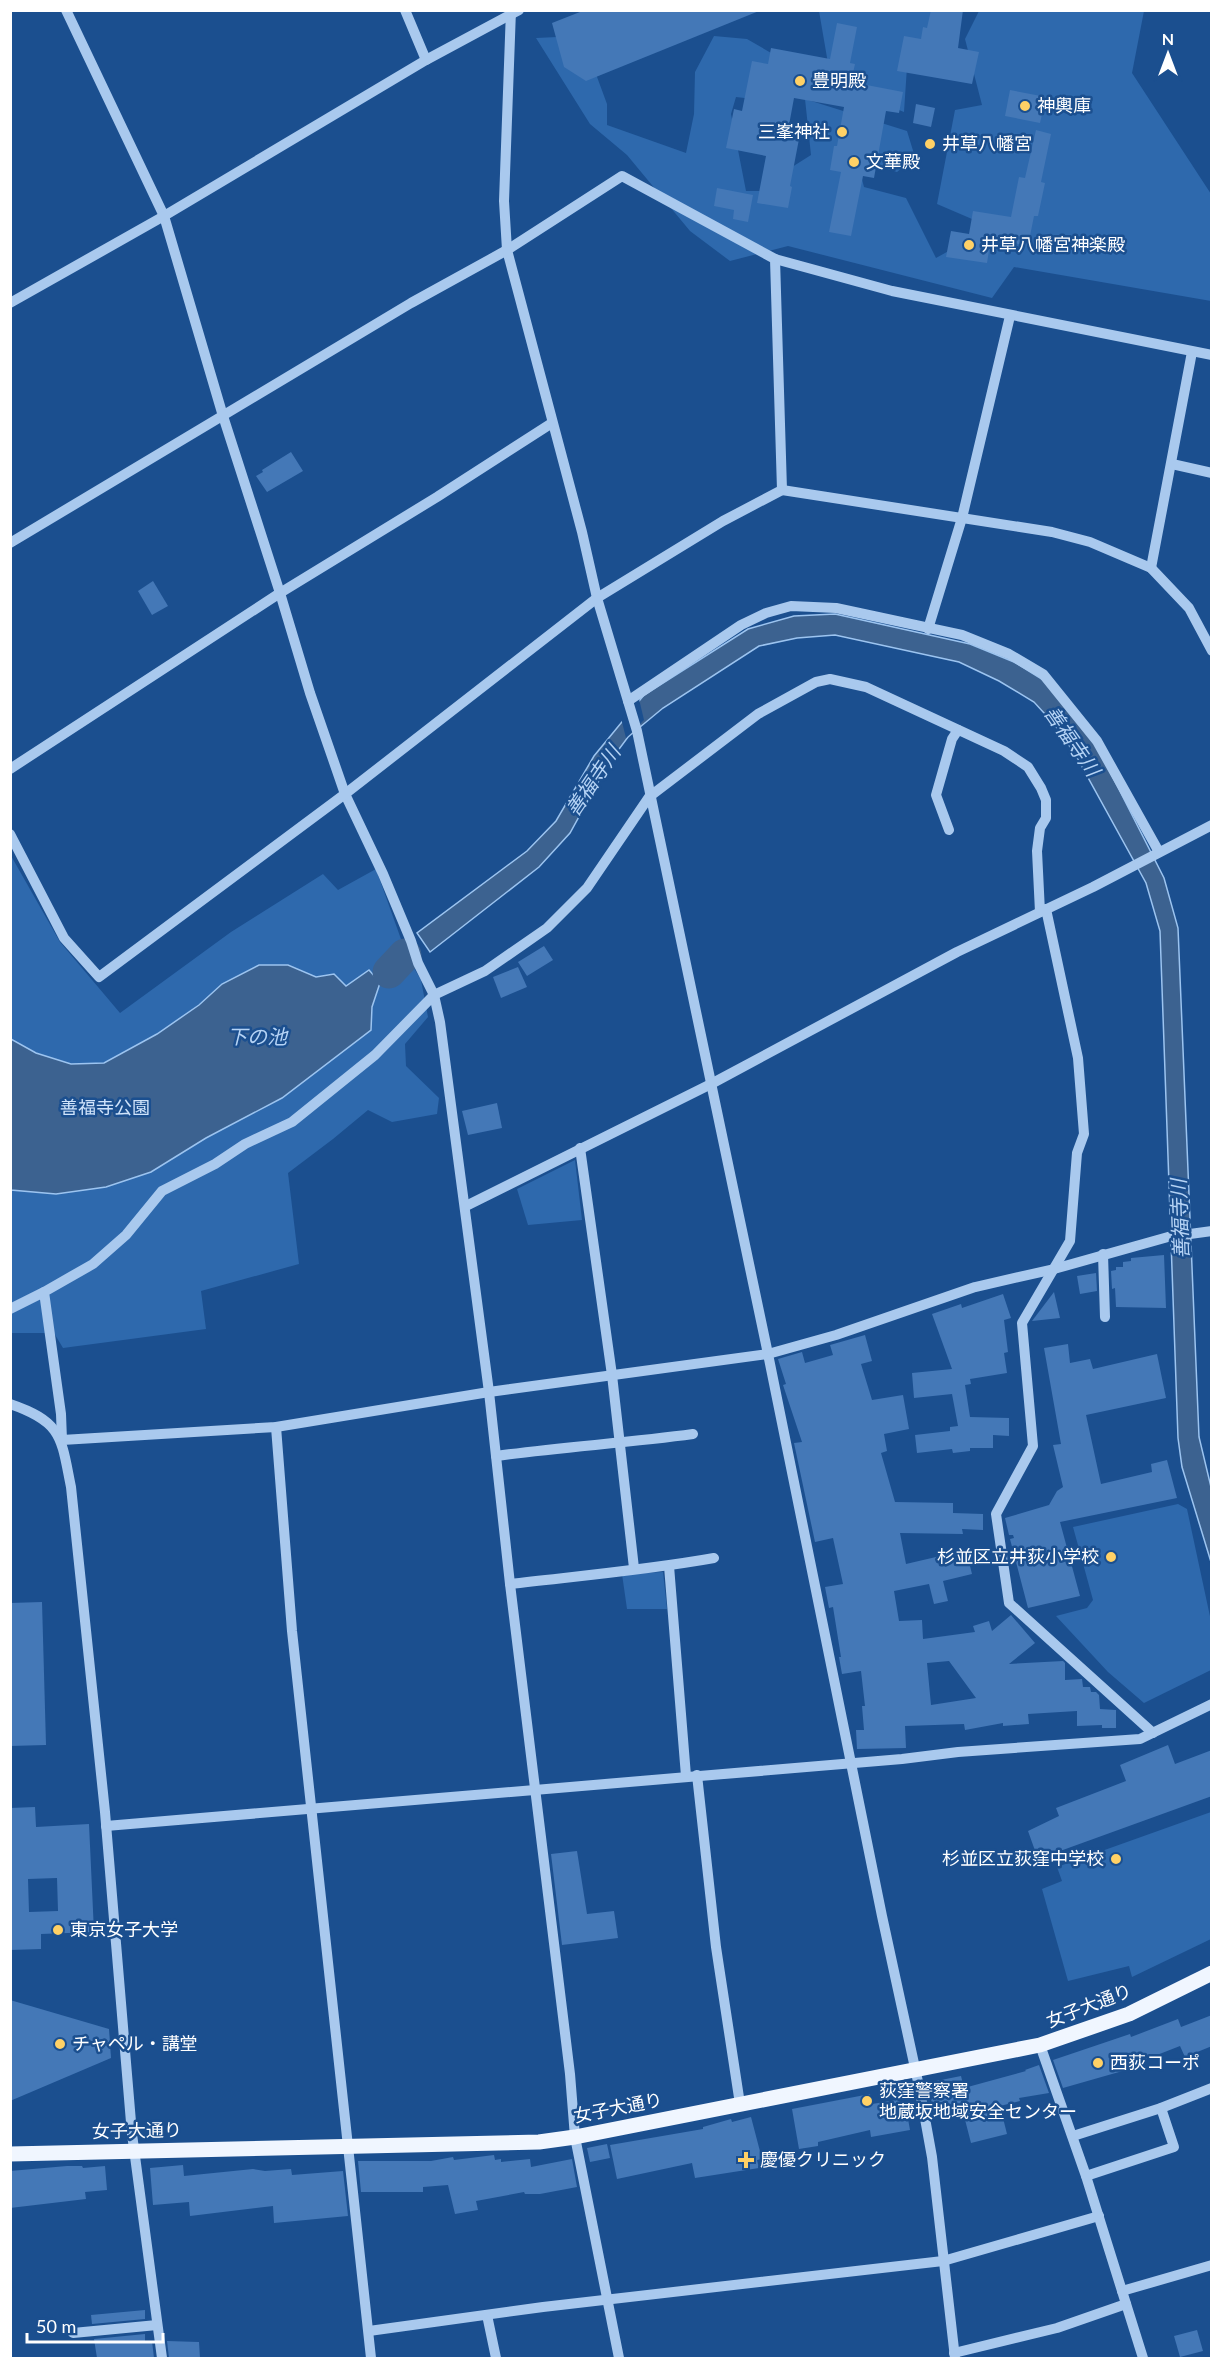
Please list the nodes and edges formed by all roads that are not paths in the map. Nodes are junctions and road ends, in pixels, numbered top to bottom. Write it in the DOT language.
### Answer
graph roads {
  1 [pos="66,10"];
  2 [pos="405,10"];
  3 [pos="514,12"];
  4 [pos="426,60"];
  5 [pos="164,216"];
  6 [pos="507,250"];
  7 [pos="775,259"];
  8 [pos="10,303"];
  9 [pos="1010,316"];
  10 [pos="1192,352"];
  11 [pos="1212,355"];
  12 [pos="223,416"];
  13 [pos="552,423"];
  14 [pos="1172,464"];
  15 [pos="1212,473"];
  16 [pos="782,490"];
  17 [pos="962,518"];
  18 [pos="10,543"];
  19 [pos="1151,568"];
  20 [pos="280,593"];
  21 [pos="597,598"];
  22 [pos="928,629"];
  23 [pos="1212,651"];
  24 [pos="629,704"];
  25 [pos="958,730"];
  26 [pos="10,769"];
  27 [pos="345,794"];
  28 [pos="649,797"];
  29 [pos="1212,825"];
  30 [pos="949,830"];
  31 [pos="10,834"];
  32 [pos="1158,853"];
  33 [pos="1043,911"];
  34 [pos="434,995"];
  35 [pos="711,1084"];
  36 [pos="580,1148"];
  37 [pos="465,1206"];
  38 [pos="1212,1231"];
  39 [pos="1103,1254"];
  40 [pos="1054,1269"];
  41 [pos="44,1292"];
  42 [pos="10,1309"];
  43 [pos="1105,1317"];
  44 [pos="768,1354"];
  45 [pos="612,1375"];
  46 [pos="489,1392"];
  47 [pos="10,1404"];
  48 [pos="276,1427"];
  49 [pos="693,1434"];
  50 [pos="62,1440"];
  51 [pos="620,1444"];
  52 [pos="496,1456"];
  53 [pos="714,1557"];
  54 [pos="669,1566"];
  55 [pos="634,1568"];
  56 [pos="510,1584"];
  57 [pos="1212,1704"];
  58 [pos="1153,1733"];
  59 [pos="850,1762"];
  60 [pos="692,1776"];
  61 [pos="535,1789"];
  62 [pos="311,1808"];
  63 [pos="106,1826"];
  64 [pos="1212,1973"];
  65 [pos="1040,2045"];
  66 [pos="916,2071"];
  67 [pos="1212,2088"];
  68 [pos="740,2104"];
  69 [pos="1161,2108"];
  70 [pos="1073,2136"];
  71 [pos="575,2137"];
  72 [pos="348,2147"];
  73 [pos="135,2151"];
  74 [pos="10,2154"];
  75 [pos="1086,2176"];
  76 [pos="1099,2216"];
  77 [pos="943,2261"];
  78 [pos="1212,2265"];
  79 [pos="1122,2291"];
  80 [pos="607,2300"];
  81 [pos="1126,2304"];
  82 [pos="487,2315"];
  83 [pos="157,2325"];
  84 [pos="369,2331"];
  85 [pos="73,2333"];
  86 [pos="954,2356"];
  87 [pos="162,2358"];
  88 [pos="371,2358"];
  89 [pos="496,2358"];
  90 [pos="619,2358"];
  91 [pos="1143,2358"];
  1 -- 5 [label="street"];
  2 -- 4 [label="street"];
  3 -- 4 [label="street"];
  3 -- 6 [label="street"];
  4 -- 5 [label="street"];
  5 -- 8 [label="street"];
  5 -- 12 [label="street"];
  6 -- 7 [label="street"];
  6 -- 12 [label="street"];
  6 -- 13 [label="street"];
  7 -- 9 [label="street"];
  7 -- 16 [label="street"];
  9 -- 10 [label="street"];
  9 -- 17 [label="street"];
  10 -- 11 [label="street"];
  10 -- 14 [label="street"];
  12 -- 18 [label="street"];
  12 -- 20 [label="street"];
  13 -- 20 [label="street"];
  13 -- 21 [label="street"];
  14 -- 15 [label="street"];
  14 -- 19 [label="street"];
  16 -- 17 [label="street"];
  16 -- 21 [label="street"];
  17 -- 19 [label="street"];
  17 -- 22 [label="street"];
  19 -- 23 [label="street"];
  20 -- 26 [label="street"];
  20 -- 27 [label="street"];
  21 -- 24 [label="street"];
  21 -- 27 [label="street"];
  22 -- 24 [label="street"];
  22 -- 32 [label="street"];
  24 -- 28 [label="street"];
  25 -- 28 [label="street"];
  25 -- 30 [label="street"];
  25 -- 33 [label="street"];
  27 -- 31 [label="street"];
  27 -- 34 [label="street"];
  28 -- 34 [label="street"];
  28 -- 35 [label="street"];
  29 -- 32 [label="street"];
  32 -- 33 [label="street"];
  33 -- 35 [label="street"];
  33 -- 40 [label="street"];
  34 -- 37 [label="street"];
  34 -- 41 [label="street"];
  35 -- 36 [label="street"];
  35 -- 44 [label="street"];
  36 -- 37 [label="street"];
  36 -- 45 [label="street"];
  37 -- 46 [label="street"];
  38 -- 39 [label="street"];
  39 -- 40 [label="street"];
  39 -- 43 [label="street"];
  40 -- 44 [label="street"];
  40 -- 58 [label="street"];
  41 -- 42 [label="street"];
  41 -- 50 [label="street"];
  44 -- 45 [label="street"];
  44 -- 59 [label="street"];
  45 -- 46 [label="street"];
  45 -- 51 [label="street"];
  46 -- 48 [label="street"];
  46 -- 52 [label="street"];
  47 -- 50 [label="street"];
  48 -- 50 [label="street"];
  48 -- 62 [label="street"];
  49 -- 51 [label="street"];
  50 -- 63 [label="street"];
  51 -- 52 [label="street"];
  51 -- 55 [label="street"];
  52 -- 56 [label="street"];
  53 -- 54 [label="street"];
  54 -- 55 [label="street"];
  54 -- 60 [label="street"];
  55 -- 56 [label="street"];
  56 -- 61 [label="street"];
  57 -- 58 [label="street"];
  58 -- 59 [label="street"];
  59 -- 60 [label="street"];
  59 -- 66 [label="street"];
  60 -- 61 [label="street"];
  60 -- 68 [label="street"];
  61 -- 62 [label="street"];
  61 -- 71 [label="street"];
  62 -- 63 [label="street"];
  62 -- 72 [label="street"];
  63 -- 73 [label="street"];
  64 -- 65 [label="main road, 女子大通り"];
  65 -- 66 [label="main road, 女子大通り"];
  65 -- 70 [label="street"];
  66 -- 68 [label="main road, 女子大通り"];
  66 -- 77 [label="street"];
  67 -- 69 [label="street"];
  68 -- 71 [label="main road, 女子大通り"];
  69 -- 70 [label="street"];
  69 -- 75 [label="street"];
  70 -- 75 [label="street"];
  71 -- 72 [label="main road, 女子大通り"];
  71 -- 80 [label="street"];
  72 -- 73 [label="main road, 女子大通り"];
  72 -- 84 [label="street"];
  73 -- 74 [label="main road, 女子大通り"];
  73 -- 83 [label="street"];
  75 -- 76 [label="street"];
  76 -- 77 [label="street"];
  76 -- 79 [label="street"];
  77 -- 80 [label="street"];
  77 -- 86 [label="street"];
  78 -- 79 [label="street"];
  79 -- 81 [label="street"];
  80 -- 82 [label="street"];
  80 -- 90 [label="street"];
  81 -- 86 [label="street"];
  81 -- 91 [label="street"];
  82 -- 84 [label="street"];
  82 -- 89 [label="street"];
  83 -- 85 [label="street"];
  83 -- 87 [label="street"];
  84 -- 88 [label="street"];
}
